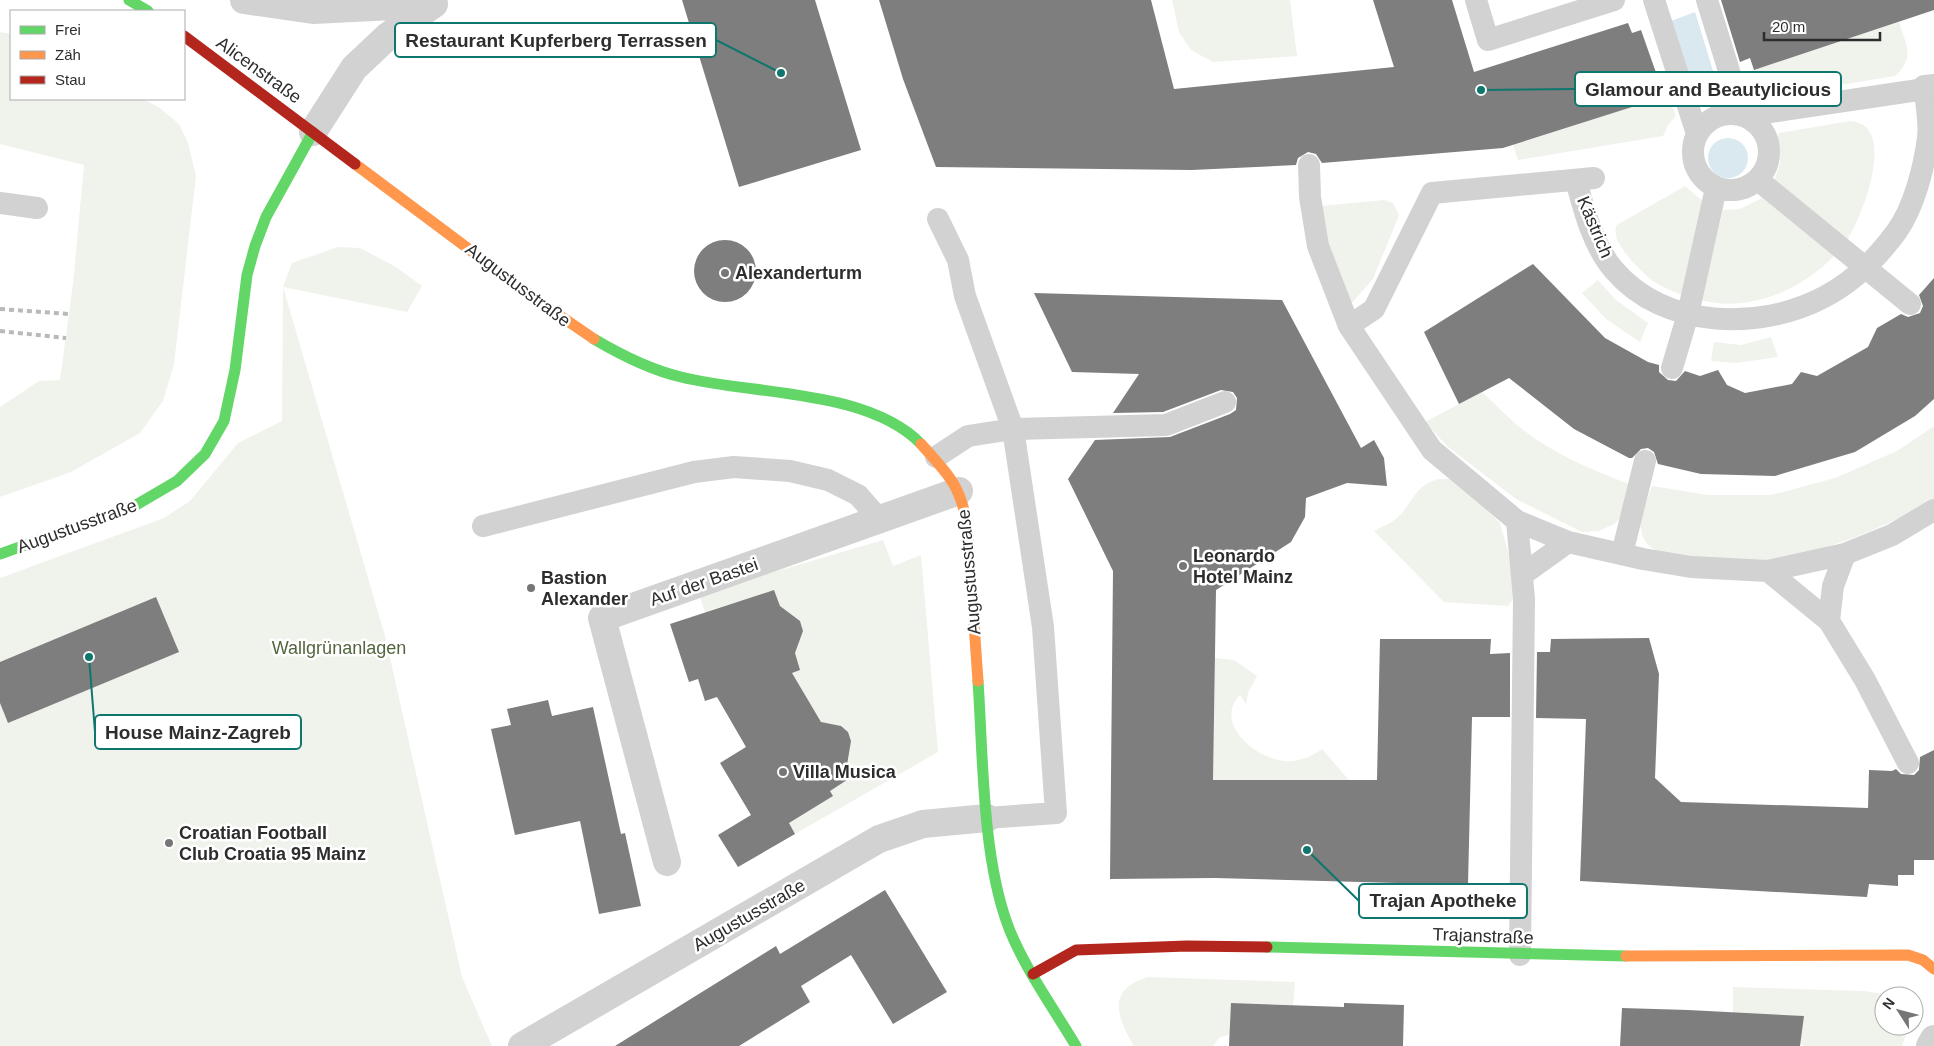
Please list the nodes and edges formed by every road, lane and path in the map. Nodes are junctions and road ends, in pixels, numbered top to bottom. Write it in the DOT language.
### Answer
graph roads {
  1 [pos="129,0"];
  2 [pos="244,0"];
  3 [pos="1476,0"];
  4 [pos="1614,0"];
  5 [pos="1654,0"];
  6 [pos="1708,0"];
  7 [pos="437,2"];
  8 [pos="146,10"];
  9 [pos="185,37"];
  10 [pos="1930,89"];
  11 [pos="1743,116"];
  12 [pos="313,132"];
  13 [pos="1697,134"];
  14 [pos="1309,164"];
  15 [pos="1758,180"];
  16 [pos="1716,188"];
  17 [pos="0,203"];
  18 [pos="37,208"];
  19 [pos="938,218"];
  20 [pos="1865,268"];
  21 [pos="1910,304"];
  22 [pos="1688,314"];
  23 [pos="1349,326"];
  24 [pos="1672,368"];
  25 [pos="1225,402"];
  26 [pos="1013,429"];
  27 [pos="936,457"];
  28 [pos="1645,461"];
  29 [pos="959,491"];
  30 [pos="1934,510"];
  31 [pos="880,520"];
  32 [pos="1516,521"];
  33 [pos="483,526"];
  34 [pos="1568,542"];
  35 [pos="0,554"];
  36 [pos="1622,554"];
  37 [pos="1845,554"];
  38 [pos="1768,571"];
  39 [pos="1522,575"];
  40 [pos="1830,621"];
  41 [pos="1908,763"];
  42 [pos="987,818"];
  43 [pos="666,862"];
  44 [pos="1520,955"];
  45 [pos="1934,970"];
  46 [pos="1032,974"];
  47 [pos="1934,1039"];
  48 [pos="522,1046"];
  49 [pos="1076,1046"];
  50 [pos="1930,1046"];
  1 -- 8 [label="main road"];
  2 -- 7 [label="street"];
  3 -- 4 [label="lane"];
  5 -- 13 [label="lane"];
  6 -- 11 [label="lane"];
  7 -- 12 [label="street"];
  9 -- 12 [label="main road, Alicenstraße"];
  10 -- 11 [label="lane"];
  10 -- 20 [label="lane, Kästrich"];
  11 -- 13 [label="lane"];
  11 -- 15 [label="lane"];
  12 -- 27 [label="main road, Augustusstraße"];
  12 -- 35 [label="main road, Augustusstraße"];
  13 -- 16 [label="lane"];
  14 -- 23 [label="lane"];
  15 -- 16 [label="lane"];
  15 -- 20 [label="lane"];
  16 -- 22 [label="lane"];
  17 -- 18 [label="lane"];
  19 -- 26 [label="lane"];
  20 -- 21 [label="lane"];
  20 -- 22 [label="lane, Kästrich"];
  22 -- 23 [label="lane, Kästrich"];
  22 -- 24 [label="lane"];
  23 -- 32 [label="lane"];
  25 -- 26 [label="lane"];
  26 -- 27 [label="lane"];
  26 -- 42 [label="lane"];
  27 -- 29 [label="main road, Augustusstraße"];
  28 -- 36 [label="lane"];
  29 -- 31 [label="street, Auf der Bastei"];
  29 -- 42 [label="main road, Augustusstraße"];
  30 -- 37 [label="lane"];
  31 -- 33 [label="lane"];
  31 -- 43 [label="street, Auf der Bastei"];
  32 -- 34 [label="lane"];
  32 -- 39 [label="lane"];
  34 -- 36 [label="lane"];
  34 -- 39 [label="lane"];
  36 -- 38 [label="lane"];
  37 -- 38 [label="lane"];
  37 -- 40 [label="lane"];
  38 -- 40 [label="lane"];
  39 -- 44 [label="lane"];
  40 -- 41 [label="lane"];
  42 -- 46 [label="main road, Augustusstraße"];
  42 -- 48 [label="street, Augustusstraße"];
  44 -- 45 [label="main road, Trajanstraße"];
  44 -- 46 [label="main road, Trajanstraße"];
  46 -- 49 [label="main road, Augustusstraße"];
  47 -- 50 [label="street"];
}
